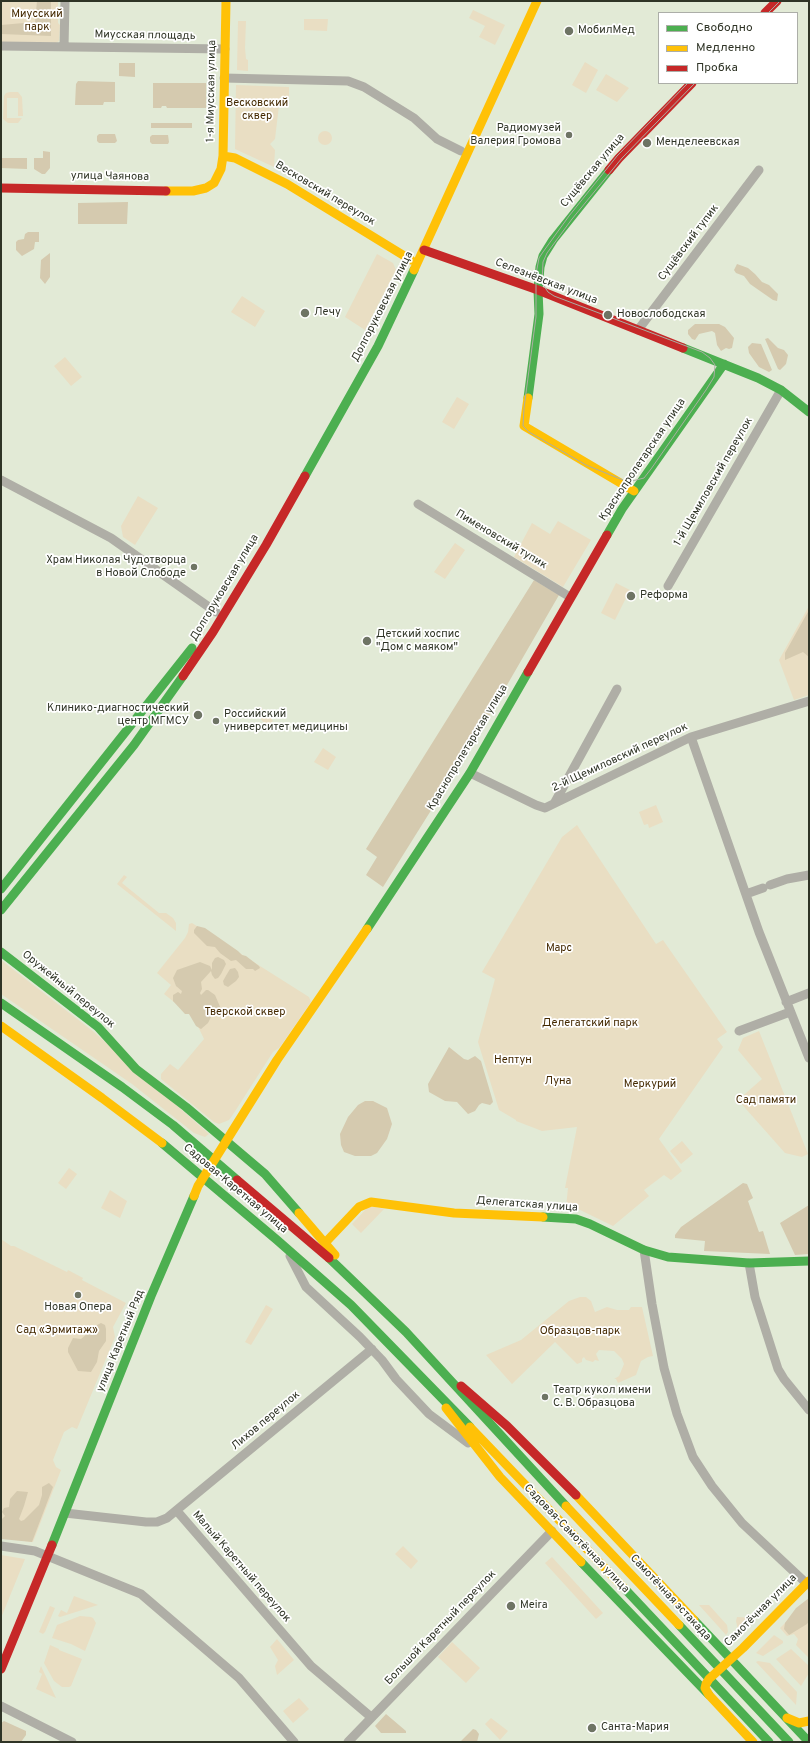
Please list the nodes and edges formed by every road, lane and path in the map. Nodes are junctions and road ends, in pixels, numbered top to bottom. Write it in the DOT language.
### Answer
graph roads {
  1 [pos="65,1"];
  2 [pos="226,1"];
  3 [pos="528,1"];
  4 [pos="537,1"];
  5 [pos="777,1"];
  6 [pos="766,12"];
  7 [pos="1,46"];
  8 [pos="64,47"];
  9 [pos="225,49"];
  10 [pos="224,78"];
  11 [pos="691,84"];
  12 [pos="461,151"];
  13 [pos="223,156"];
  14 [pos="759,170"];
  15 [pos="216,180"];
  16 [pos="1,188"];
  17 [pos="424,250"];
  18 [pos="411,260"];
  19 [pos="538,290"];
  20 [pos="638,330"];
  21 [pos="724,364"];
  22 [pos="780,390"];
  23 [pos="809,412"];
  24 [pos="1,480"];
  25 [pos="634,491"];
  26 [pos="418,504"];
  27 [pos="668,586"];
  28 [pos="570,597"];
  29 [pos="216,612"];
  30 [pos="616,689"];
  31 [pos="809,701"];
  32 [pos="133,725"];
  33 [pos="144,733"];
  34 [pos="692,741"];
  35 [pos="470,773"];
  36 [pos="555,802"];
  37 [pos="40,838"];
  38 [pos="52,848"];
  39 [pos="809,875"];
  40 [pos="1,889"];
  41 [pos="746,894"];
  42 [pos="1,910"];
  43 [pos="2,953"];
  44 [pos="809,993"];
  45 [pos="786,1002"];
  46 [pos="1,1003"];
  47 [pos="790,1012"];
  48 [pos="1,1026"];
  49 [pos="739,1031"];
  50 [pos="809,1058"];
  51 [pos="225,1140"];
  52 [pos="213,1159"];
  53 [pos="203,1177"];
  54 [pos="281,1243"];
  55 [pos="325,1243"];
  56 [pos="644,1250"];
  57 [pos="809,1261"];
  58 [pos="750,1263"];
  59 [pos="367,1294"];
  60 [pos="372,1349"];
  61 [pos="450,1378"];
  62 [pos="436,1392"];
  63 [pos="809,1410"];
  64 [pos="480,1452"];
  65 [pos="177,1511"];
  66 [pos="65,1513"];
  67 [pos="552,1531"];
  68 [pos="1,1546"];
  69 [pos="48,1555"];
  70 [pos="808,1582"];
  71 [pos="692,1617"];
  72 [pos="660,1644"];
  73 [pos="730,1659"];
  74 [pos="1,1669"];
  75 [pos="709,1695"];
  76 [pos="1,1706"];
  77 [pos="371,1717"];
  78 [pos="785,1717"];
  79 [pos="809,1721"];
  80 [pos="58,1739"];
  81 [pos="72,1742"];
  82 [pos="294,1742"];
  83 [pos="348,1742"];
  84 [pos="753,1742"];
  85 [pos="769,1742"];
  86 [pos="789,1742"];
  87 [pos="809,1742"];
  1 -- 8 [label="street"];
  2 -- 9 [label="main road, 1-я Миусская улица"];
  3 -- 12 [label="main road, Долгоруковская улица"];
  4 -- 17 [label="main road, Долгоруковская улица"];
  5 -- 6 [label="main road"];
  7 -- 8 [label="street, Миусская площадь"];
  8 -- 9 [label="street, Миусская площадь"];
  9 -- 10 [label="main road, 1-я Миусская улица"];
  10 -- 12 [label="street"];
  10 -- 13 [label="main road, 1-я Миусская улица"];
  11 -- 19 [label="main road, Сущёвская улица"];
  12 -- 18 [label="main road, Долгоруковская улица"];
  13 -- 15 [label="main road, 1-я Миусская улица"];
  13 -- 18 [label="main road, Весковский переулок"];
  14 -- 20 [label="street, Сущёвский тупик"];
  15 -- 16 [label="main road, улица Чаянова"];
  17 -- 19 [label="main road, Селезнёвская улица"];
  17 -- 33 [label="main road, Долгоруковская улица"];
  18 -- 29 [label="main road, Долгоруковская улица"];
  19 -- 20 [label="main road, Селезнёвская улица"];
  19 -- 25 [label="main road, Сущёвская улица"];
  20 -- 21 [label="main road, Селезнёвская улица"];
  21 -- 22 [label="main road, Селезнёвская улица"];
  21 -- 25 [label="main road, Краснопролетарская улица"];
  22 -- 23 [label="main road, Селезнёвская улица"];
  22 -- 27 [label="street, 1-й Щемиловский переулок"];
  24 -- 29 [label="street"];
  25 -- 28 [label="main road, Краснопролетарская улица"];
  26 -- 28 [label="street, Пименовский тупик"];
  28 -- 35 [label="main road, Краснопролетарская улица"];
  29 -- 32 [label="main road, Долгоруковская улица"];
  30 -- 36 [label="street"];
  31 -- 34 [label="street, 2-й Щемиловский переулок"];
  32 -- 33 [label="street"];
  32 -- 37 [label="main road, Долгоруковская улица"];
  33 -- 38 [label="main road, Долгоруковская улица"];
  34 -- 36 [label="street, 2-й Щемиловский переулок"];
  34 -- 41 [label="street"];
  35 -- 36 [label="street, 2-й Щемиловский переулок"];
  35 -- 51 [label="main road, Краснопролетарская улица"];
  37 -- 38 [label="street"];
  37 -- 40 [label="main road, Долгоруковская улица"];
  38 -- 42 [label="main road, Долгоруковская улица"];
  39 -- 41 [label="street"];
  41 -- 45 [label="street"];
  43 -- 51 [label="main road, Оружейный переулок"];
  44 -- 45 [label="street"];
  45 -- 47 [label="street"];
  46 -- 52 [label="main road, Садовая-Каретная улица"];
  47 -- 49 [label="street"];
  47 -- 50 [label="street"];
  48 -- 53 [label="main road, Садовая-Каретная улица"];
  51 -- 52 [label="main road, улица Каретный Ряд"];
  51 -- 55 [label="main road, Садовая-Каретная улица"];
  52 -- 53 [label="main road, улица Каретный Ряд"];
  52 -- 59 [label="main road, Садовая-Каретная улица"];
  53 -- 54 [label="main road, Садовая-Каретная улица"];
  53 -- 66 [label="main road, улица Каретный Ряд"];
  54 -- 60 [label="street"];
  54 -- 62 [label="main road, Садовая-Каретная улица"];
  55 -- 56 [label="main road, Делегатская улица"];
  55 -- 59 [label="main road, Садовая-Каретная улица"];
  56 -- 58 [label="main road, Делегатская улица"];
  56 -- 70 [label="street"];
  57 -- 58 [label="main road, Делегатская улица"];
  58 -- 63 [label="street"];
  59 -- 61 [label="main road, Садовая-Каретная улица"];
  60 -- 64 [label="street"];
  60 -- 65 [label="street, Лихов переулок"];
  61 -- 71 [label="main road"];
  61 -- 86 [label="main road, Самотёчная эстакада"];
  62 -- 64 [label="main road, Садовая-Самотёчная улица"];
  62 -- 85 [label="main road"];
  64 -- 67 [label="main road, Садовая-Самотёчная улица"];
  65 -- 66 [label="street, Малый Каретный переулок"];
  65 -- 77 [label="street, Малый Каретный переулок"];
  66 -- 69 [label="main road, улица Каретный Ряд"];
  67 -- 72 [label="main road, Садовая-Самотёчная улица"];
  67 -- 77 [label="street, Большой Каретный переулок"];
  68 -- 69 [label="street"];
  69 -- 74 [label="main road, улица Каретный Ряд"];
  69 -- 82 [label="street"];
  70 -- 73 [label="main road, Самотёчная улица"];
  71 -- 72 [label="main road"];
  71 -- 73 [label="main road"];
  72 -- 75 [label="main road, Садовая-Самотёчная улица"];
  73 -- 75 [label="main road, Самотёчная улица"];
  73 -- 78 [label="main road"];
  75 -- 84 [label="main road, Садовая-Самотёчная улица"];
  76 -- 80 [label="street"];
  77 -- 83 [label="street, Большой Каретный переулок"];
  78 -- 79 [label="main road"];
  78 -- 87 [label="main road"];
  80 -- 81 [label="street"];
}
